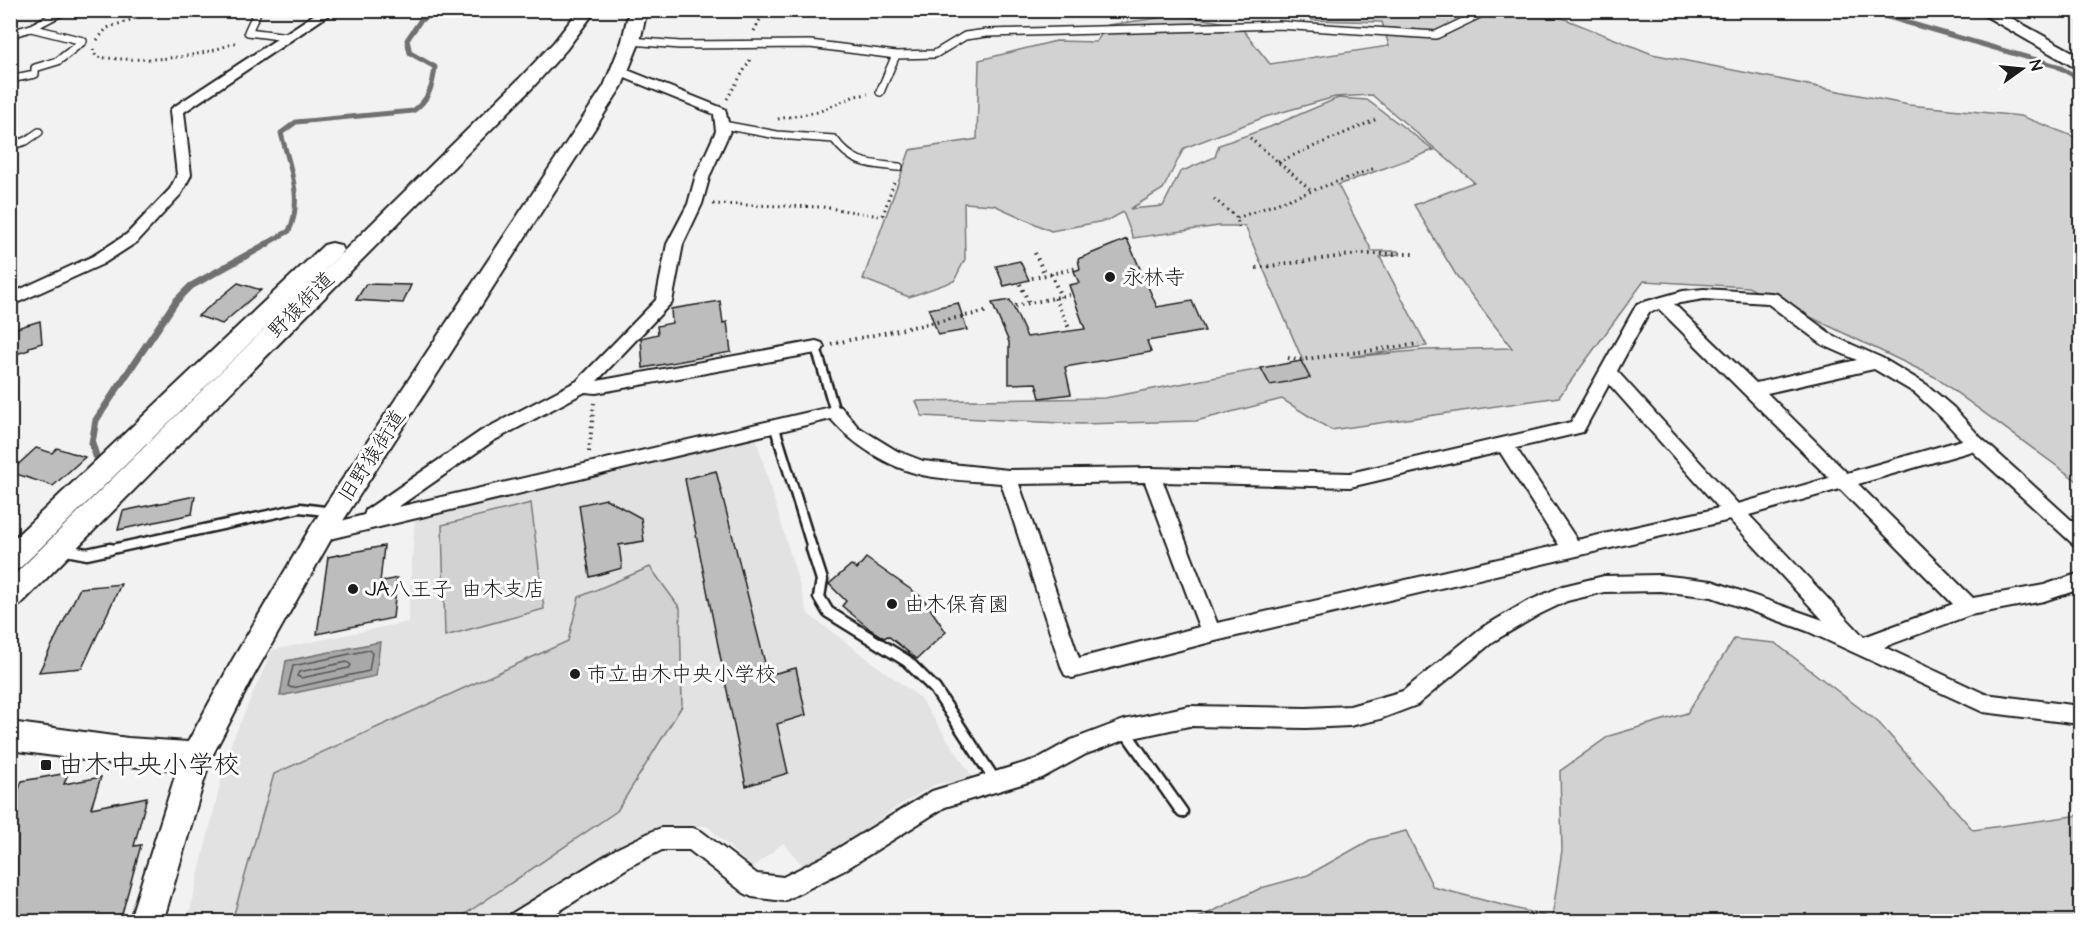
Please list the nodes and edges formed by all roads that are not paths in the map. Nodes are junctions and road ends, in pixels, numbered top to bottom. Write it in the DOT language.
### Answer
graph roads {
  1 [pos="65,10"];
  2 [pos="258,10"];
  3 [pos="330,10"];
  4 [pos="569,10"];
  5 [pos="588,10"];
  6 [pos="638,10"];
  7 [pos="1488,10"];
  8 [pos="1881,10"];
  9 [pos="1938,10"];
  10 [pos="1983,10"];
  11 [pos="31,28"];
  12 [pos="10,34"];
  13 [pos="288,37"];
  14 [pos="631,41"];
  15 [pos="896,55"];
  16 [pos="2080,63"];
  17 [pos="620,71"];
  18 [pos="10,79"];
  19 [pos="880,92"];
  20 [pos="721,118"];
  21 [pos="39,132"];
  22 [pos="10,146"];
  23 [pos="899,167"];
  24 [pos="10,301"];
  25 [pos="1662,302"];
  26 [pos="816,347"];
  27 [pos="1876,362"];
  28 [pos="1608,372"];
  29 [pos="590,386"];
  30 [pos="1754,390"];
  31 [pos="835,412"];
  32 [pos="774,425"];
  33 [pos="1975,443"];
  34 [pos="1505,445"];
  35 [pos="1151,475"];
  36 [pos="1008,477"];
  37 [pos="1846,482"];
  38 [pos="335,512"];
  39 [pos="1734,513"];
  40 [pos="365,521"];
  41 [pos="321,533"];
  42 [pos="2080,539"];
  43 [pos="58,549"];
  44 [pos="1573,550"];
  45 [pos="10,560"];
  46 [pos="2080,581"];
  47 [pos="10,597"];
  48 [pos="1969,607"];
  49 [pos="1212,633"];
  50 [pos="1861,647"];
  51 [pos="2080,715"];
  52 [pos="1124,730"];
  53 [pos="13,743"];
  54 [pos="196,757"];
  55 [pos="996,782"];
  56 [pos="1182,812"];
  57 [pos="146,921"];
  58 [pos="519,921"];
  1 -- 11 [label="lane"];
  2 -- 13 [label="lane"];
  3 -- 13 [label="street"];
  4 -- 45 [label="main road, 野猿街道"];
  5 -- 43 [label="main road, 野猿街道"];
  6 -- 14 [label="main road, 旧野猿街道"];
  7 -- 15 [label="lane"];
  8 -- 9 [label="street"];
  10 -- 16 [label="main road"];
  11 -- 12 [label="lane"];
  11 -- 18 [label="lane"];
  13 -- 24 [label="street"];
  14 -- 15 [label="lane"];
  14 -- 17 [label="main road, 旧野猿街道"];
  15 -- 19 [label="lane"];
  17 -- 20 [label="street"];
  17 -- 38 [label="main road, 旧野猿街道"];
  20 -- 23 [label="lane"];
  20 -- 29 [label="street"];
  21 -- 22 [label="lane"];
  25 -- 27 [label="street"];
  25 -- 28 [label="street"];
  25 -- 30 [label="street"];
  26 -- 29 [label="street"];
  26 -- 31 [label="lane"];
  27 -- 30 [label="street"];
  27 -- 33 [label="street"];
  28 -- 34 [label="street"];
  28 -- 39 [label="street"];
  29 -- 40 [label="street"];
  30 -- 37 [label="street"];
  31 -- 32 [label="street"];
  31 -- 36 [label="street"];
  32 -- 40 [label="street"];
  32 -- 55 [label="lane"];
  33 -- 37 [label="street"];
  33 -- 42 [label="street"];
  34 -- 35 [label="street"];
  34 -- 44 [label="street"];
  35 -- 36 [label="street"];
  35 -- 49 [label="street"];
  36 -- 49 [label="street"];
  37 -- 39 [label="street"];
  37 -- 48 [label="street"];
  38 -- 41 [label="main road, 旧野猿街道"];
  38 -- 43 [label="lane"];
  39 -- 44 [label="street"];
  39 -- 50 [label="street"];
  40 -- 41 [label="street"];
  41 -- 54 [label="main road, 旧野猿街道"];
  43 -- 47 [label="main road, 野猿街道"];
  44 -- 49 [label="street"];
  46 -- 48 [label="street"];
  48 -- 50 [label="street"];
  50 -- 51 [label="street"];
  50 -- 52 [label="street"];
  52 -- 55 [label="street"];
  52 -- 56 [label="lane"];
  53 -- 54 [label="main road"];
  54 -- 57 [label="main road, 旧野猿街道"];
  55 -- 58 [label="street"];
}
